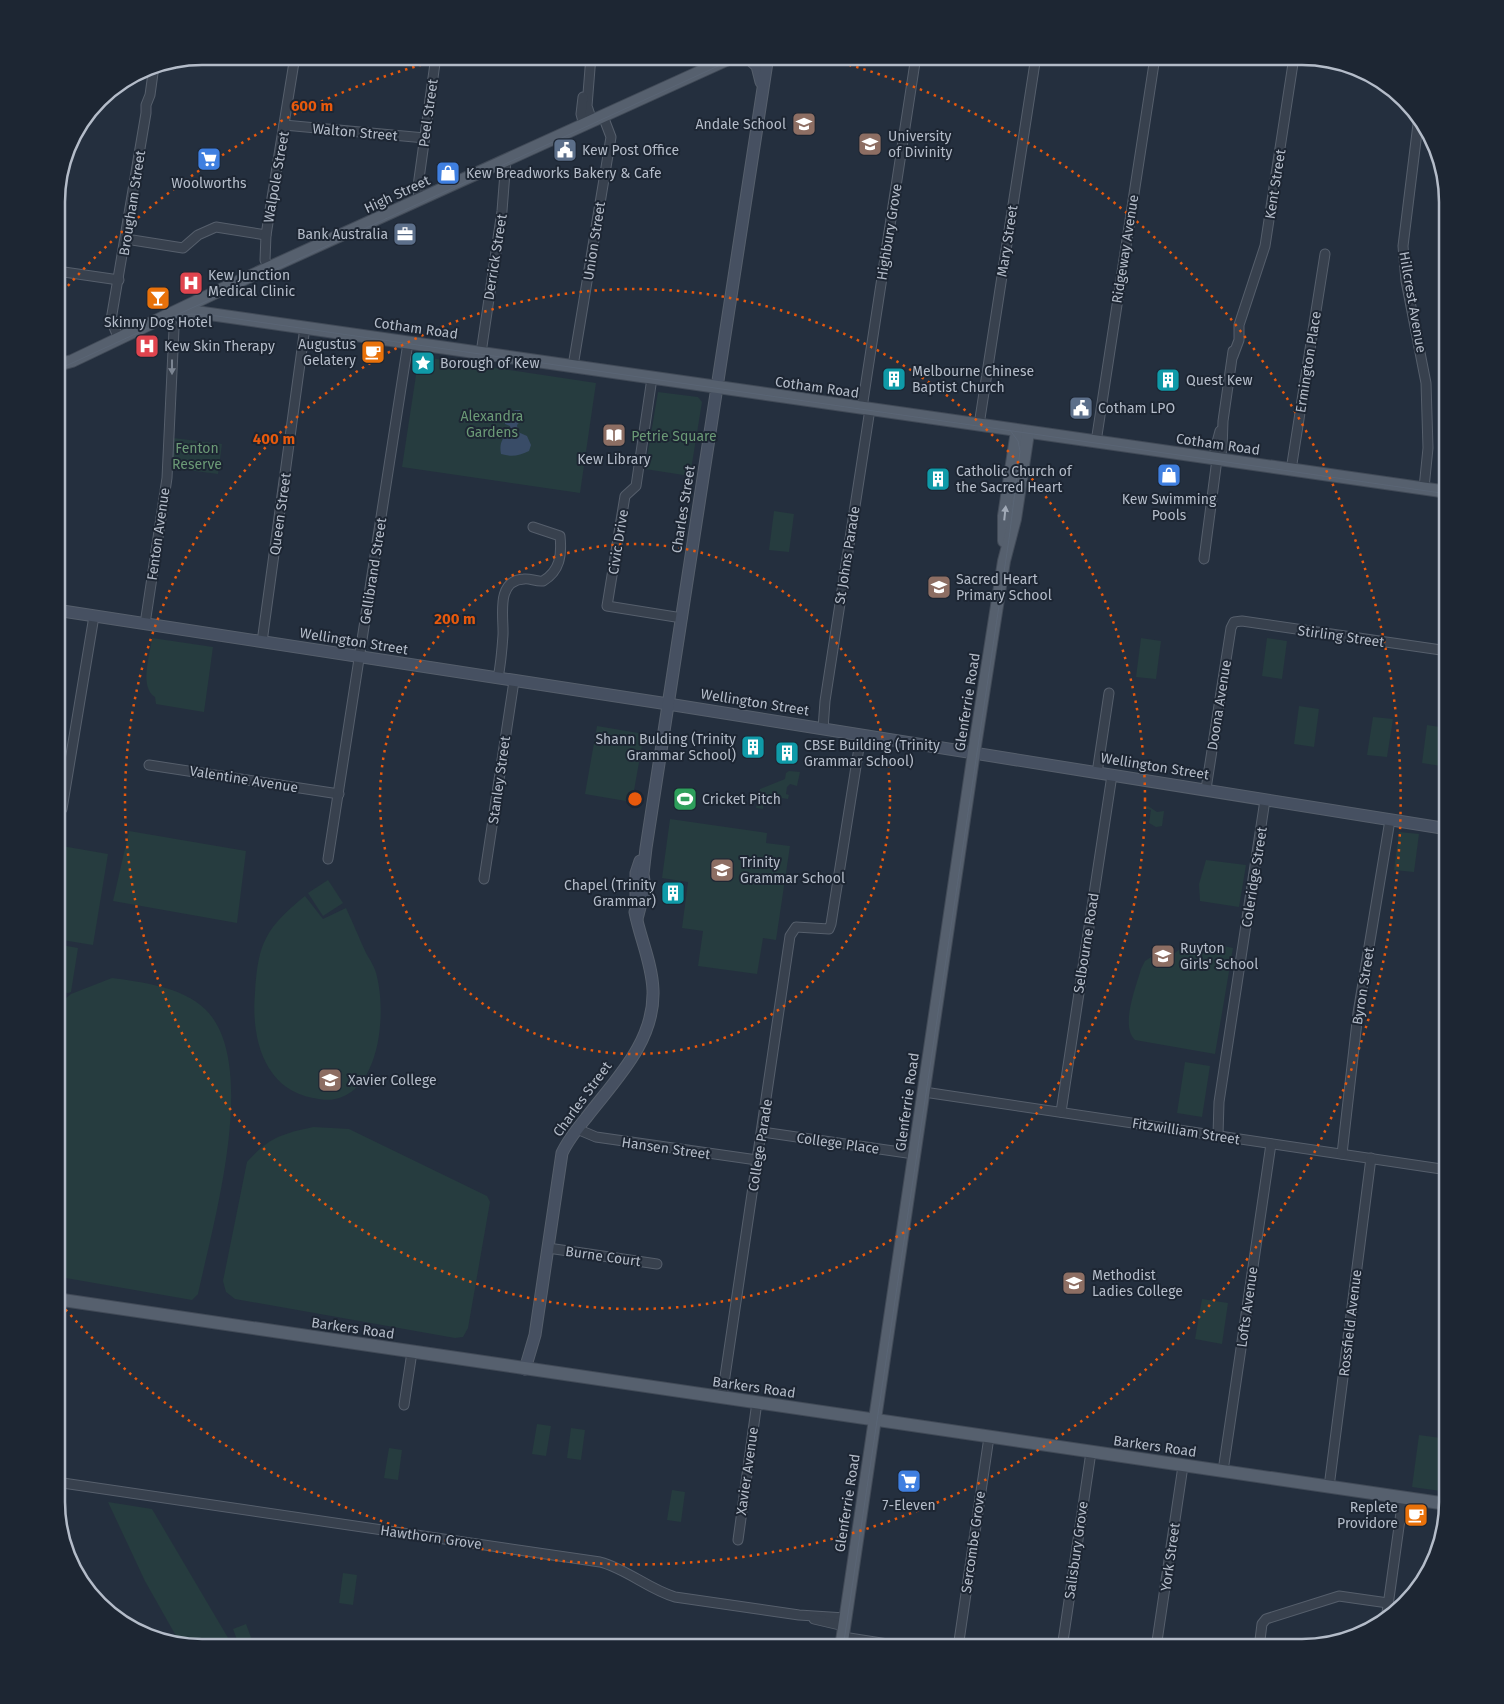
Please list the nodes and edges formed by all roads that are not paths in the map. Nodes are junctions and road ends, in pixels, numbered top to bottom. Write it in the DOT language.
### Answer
graph roads {
  1 [pos="294,65"];
  2 [pos="435,65"];
  3 [pos="590,65"];
  4 [pos="715,65"];
  5 [pos="756,65"];
  6 [pos="766,65"];
  7 [pos="915,65"];
  8 [pos="1035,65"];
  9 [pos="1154,65"];
  10 [pos="1293,65"];
  11 [pos="153,74"];
  12 [pos="762,91"];
  13 [pos="593,121"];
  14 [pos="284,125"];
  15 [pos="1417,128"];
  16 [pos="425,138"];
  17 [pos="506,160"];
  18 [pos="418,200"];
  19 [pos="266,235"];
  20 [pos="126,239"];
  21 [pos="1325,254"];
  22 [pos="269,268"];
  23 [pos="65,272"];
  24 [pos="119,280"];
  25 [pos="182,310"];
  26 [pos="168,316"];
  27 [pos="306,327"];
  28 [pos="119,339"];
  29 [pos="408,343"];
  30 [pos="481,353"];
  31 [pos="72,361"];
  32 [pos="65,363"];
  33 [pos="573,366"];
  34 [pos="65,367"];
  35 [pos="652,378"];
  36 [pos="716,387"];
  37 [pos="866,409"];
  38 [pos="979,425"];
  39 [pos="1022,432"];
  40 [pos="1096,442"];
  41 [pos="1217,459"];
  42 [pos="1291,470"];
  43 [pos="1424,488"];
  44 [pos="1439,490"];
  45 [pos="533,527"];
  46 [pos="1204,559"];
  47 [pos="65,611"];
  48 [pos="94,616"];
  49 [pos="682,618"];
  50 [pos="1234,622"];
  51 [pos="145,624"];
  52 [pos="262,642"];
  53 [pos="1439,650"];
  54 [pos="360,657"];
  55 [pos="498,678"];
  56 [pos="514,681"];
  57 [pos="1109,693"];
  58 [pos="668,704"];
  59 [pos="820,728"];
  60 [pos="861,735"];
  61 [pos="974,752"];
  62 [pos="149,765"];
  63 [pos="1097,773"];
  64 [pos="1112,775"];
  65 [pos="1206,789"];
  66 [pos="65,791"];
  67 [pos="339,794"];
  68 [pos="1265,800"];
  69 [pos="1390,820"];
  70 [pos="1439,828"];
  71 [pos="328,859"];
  72 [pos="484,879"];
  73 [pos="924,1092"];
  74 [pos="1061,1112"];
  75 [pos="577,1129"];
  76 [pos="762,1132"];
  77 [pos="1214,1135"];
  78 [pos="1271,1144"];
  79 [pos="914,1154"];
  80 [pos="1342,1154"];
  81 [pos="1371,1158"];
  82 [pos="757,1160"];
  83 [pos="1439,1168"];
  84 [pos="548,1248"];
  85 [pos="657,1264"];
  86 [pos="65,1300"];
  87 [pos="535,1335"];
  88 [pos="412,1352"];
  89 [pos="525,1369"];
  90 [pos="544,1372"];
  91 [pos="722,1397"];
  92 [pos="757,1402"];
  93 [pos="404,1405"];
  94 [pos="875,1420"];
  95 [pos="989,1437"];
  96 [pos="1091,1452"];
  97 [pos="1183,1466"];
  98 [pos="1223,1471"];
  99 [pos="65,1483"];
  100 [pos="1329,1487"];
  101 [pos="1403,1498"];
  102 [pos="1439,1503"];
  103 [pos="738,1540"];
  104 [pos="1388,1603"];
  105 [pos="1387,1609"];
  106 [pos="843,1632"];
  107 [pos="874,1639"];
  108 [pos="959,1639"];
  109 [pos="1063,1639"];
  110 [pos="1157,1639"];
  111 [pos="1260,1639"];
  1 -- 14 [label="street, Walpole Street"];
  2 -- 16 [label="street, Peel Street"];
  3 -- 13 [label="street, Union Street"];
  4 -- 13 [label="main road, High Street"];
  5 -- 12 [label="street"];
  6 -- 12 [label="street, Charles Street"];
  7 -- 37 [label="street, Highbury Grove"];
  8 -- 38 [label="street, Mary Street"];
  9 -- 40 [label="street, Ridgeway Avenue"];
  10 -- 41 [label="street, Kent Street"];
  11 -- 20 [label="street, Brougham Street"];
  12 -- 36 [label="street, Charles Street"];
  13 -- 17 [label="main road, High Street"];
  13 -- 33 [label="street, Union Street"];
  14 -- 16 [label="street, Walton Street"];
  14 -- 19 [label="street, Walpole Street"];
  15 -- 43 [label="street, Hillcrest Avenue"];
  16 -- 18 [label="street, Peel Street"];
  17 -- 18 [label="main road, High Street"];
  17 -- 30 [label="street, Derrick Street"];
  18 -- 22 [label="main road, High Street"];
  19 -- 20 [label="street"];
  19 -- 22 [label="street, Walpole Street"];
  20 -- 24 [label="street, Brougham Street"];
  21 -- 42 [label="street, Ermington Place"];
  22 -- 25 [label="main road, High Street"];
  23 -- 24 [label="street"];
  24 -- 28 [label="street, Brougham Street"];
  25 -- 26 [label="main road, High Street"];
  25 -- 27 [label="main road, Cotham Road"];
  26 -- 28 [label="main road, High Street"];
  26 -- 51 [label="street, Fenton Avenue, one-way"];
  27 -- 29 [label="main road, Cotham Road"];
  27 -- 52 [label="street, Queen Street"];
  28 -- 31 [label="main road, High Street"];
  29 -- 30 [label="main road, Cotham Road"];
  29 -- 54 [label="street, Gellibrand Street"];
  30 -- 33 [label="main road, Cotham Road"];
  31 -- 32 [label="main road, High Street"];
  31 -- 34 [label="main road, High Street"];
  33 -- 35 [label="main road, Cotham Road"];
  35 -- 36 [label="main road, Cotham Road"];
  35 -- 49 [label="street, Civic Drive"];
  36 -- 37 [label="main road, Cotham Road"];
  36 -- 49 [label="street, Charles Street"];
  37 -- 38 [label="main road, Cotham Road"];
  37 -- 59 [label="street, St Johns Parade"];
  38 -- 39 [label="main road, Cotham Road"];
  39 -- 40 [label="main road, Cotham Road"];
  39 -- 61 [label="main road, Glenferrie Road"];
  40 -- 41 [label="main road, Cotham Road"];
  41 -- 42 [label="main road, Cotham Road"];
  41 -- 46 [label="street, Kent Street"];
  42 -- 43 [label="main road, Cotham Road"];
  43 -- 44 [label="main road, Cotham Road"];
  45 -- 55 [label="street"];
  47 -- 48 [label="street, Wellington Street"];
  48 -- 51 [label="street, Wellington Street"];
  48 -- 66 [label="street"];
  49 -- 58 [label="street, Charles Street"];
  50 -- 53 [label="street, Stirling Street"];
  50 -- 65 [label="street, Doona Avenue"];
  51 -- 52 [label="street, Wellington Street"];
  52 -- 54 [label="street, Wellington Street"];
  54 -- 55 [label="street, Wellington Street"];
  54 -- 67 [label="street, Gellibrand Street"];
  55 -- 56 [label="street, Wellington Street"];
  56 -- 58 [label="street, Wellington Street"];
  56 -- 72 [label="street, Stanley Street"];
  57 -- 63 [label="street"];
  58 -- 59 [label="street, Wellington Street"];
  58 -- 75 [label="street, Charles Street"];
  59 -- 60 [label="street, Wellington Street"];
  60 -- 61 [label="street, Wellington Street"];
  60 -- 76 [label="street, College Parade"];
  61 -- 63 [label="street, Wellington Street"];
  61 -- 73 [label="main road, Glenferrie Road"];
  62 -- 67 [label="street, Valentine Avenue"];
  63 -- 64 [label="street, Wellington Street"];
  64 -- 65 [label="street, Wellington Street"];
  64 -- 74 [label="street, Selbourne Road"];
  65 -- 68 [label="street, Wellington Street"];
  67 -- 71 [label="street, Gellibrand Street"];
  68 -- 69 [label="street, Wellington Street"];
  68 -- 77 [label="street, Coleridge Street"];
  69 -- 70 [label="street, Wellington Street"];
  69 -- 80 [label="street, Byron Street"];
  73 -- 74 [label="street, Fitzwilliam Street"];
  73 -- 79 [label="main road, Glenferrie Road"];
  74 -- 77 [label="street, Fitzwilliam Street"];
  75 -- 82 [label="street, Hansen Street"];
  75 -- 84 [label="street, Charles Street"];
  76 -- 79 [label="street, College Place"];
  76 -- 82 [label="street, College Parade"];
  77 -- 78 [label="street, Fitzwilliam Street"];
  78 -- 80 [label="street, Fitzwilliam Street"];
  78 -- 98 [label="street, Lofts Avenue"];
  79 -- 94 [label="main road, Glenferrie Road"];
  80 -- 81 [label="street, Fitzwilliam Street"];
  81 -- 83 [label="street, Fitzwilliam Street"];
  81 -- 100 [label="street, Rossfield Avenue"];
  82 -- 91 [label="street, College Parade"];
  84 -- 85 [label="street, Burne Court"];
  84 -- 87 [label="street, Charles Street"];
  86 -- 88 [label="main road, Barkers Road"];
  87 -- 89 [label="street, Charles Street"];
  87 -- 90 [label="street, Charles Street"];
  88 -- 89 [label="main road, Barkers Road"];
  88 -- 93 [label="street"];
  89 -- 90 [label="main road, Barkers Road"];
  90 -- 91 [label="main road, Barkers Road"];
  91 -- 92 [label="main road, Barkers Road"];
  92 -- 94 [label="main road, Barkers Road"];
  92 -- 103 [label="street, Xavier Avenue"];
  94 -- 95 [label="main road, Barkers Road"];
  94 -- 106 [label="main road, Glenferrie Road"];
  95 -- 96 [label="main road, Barkers Road"];
  95 -- 108 [label="street, Sercombe Grove"];
  96 -- 97 [label="main road, Barkers Road"];
  96 -- 109 [label="street, Salisbury Grove"];
  97 -- 98 [label="main road, Barkers Road"];
  97 -- 110 [label="street, York Street"];
  98 -- 100 [label="main road, Barkers Road"];
  99 -- 106 [label="street, Hawthorn Grove"];
  100 -- 101 [label="main road, Barkers Road"];
  101 -- 102 [label="main road, Barkers Road"];
  101 -- 104 [label="street"];
  104 -- 105 [label="street"];
  104 -- 111 [label="street"];
  106 -- 107 [label="street, Hawthorn Grove"];
}
